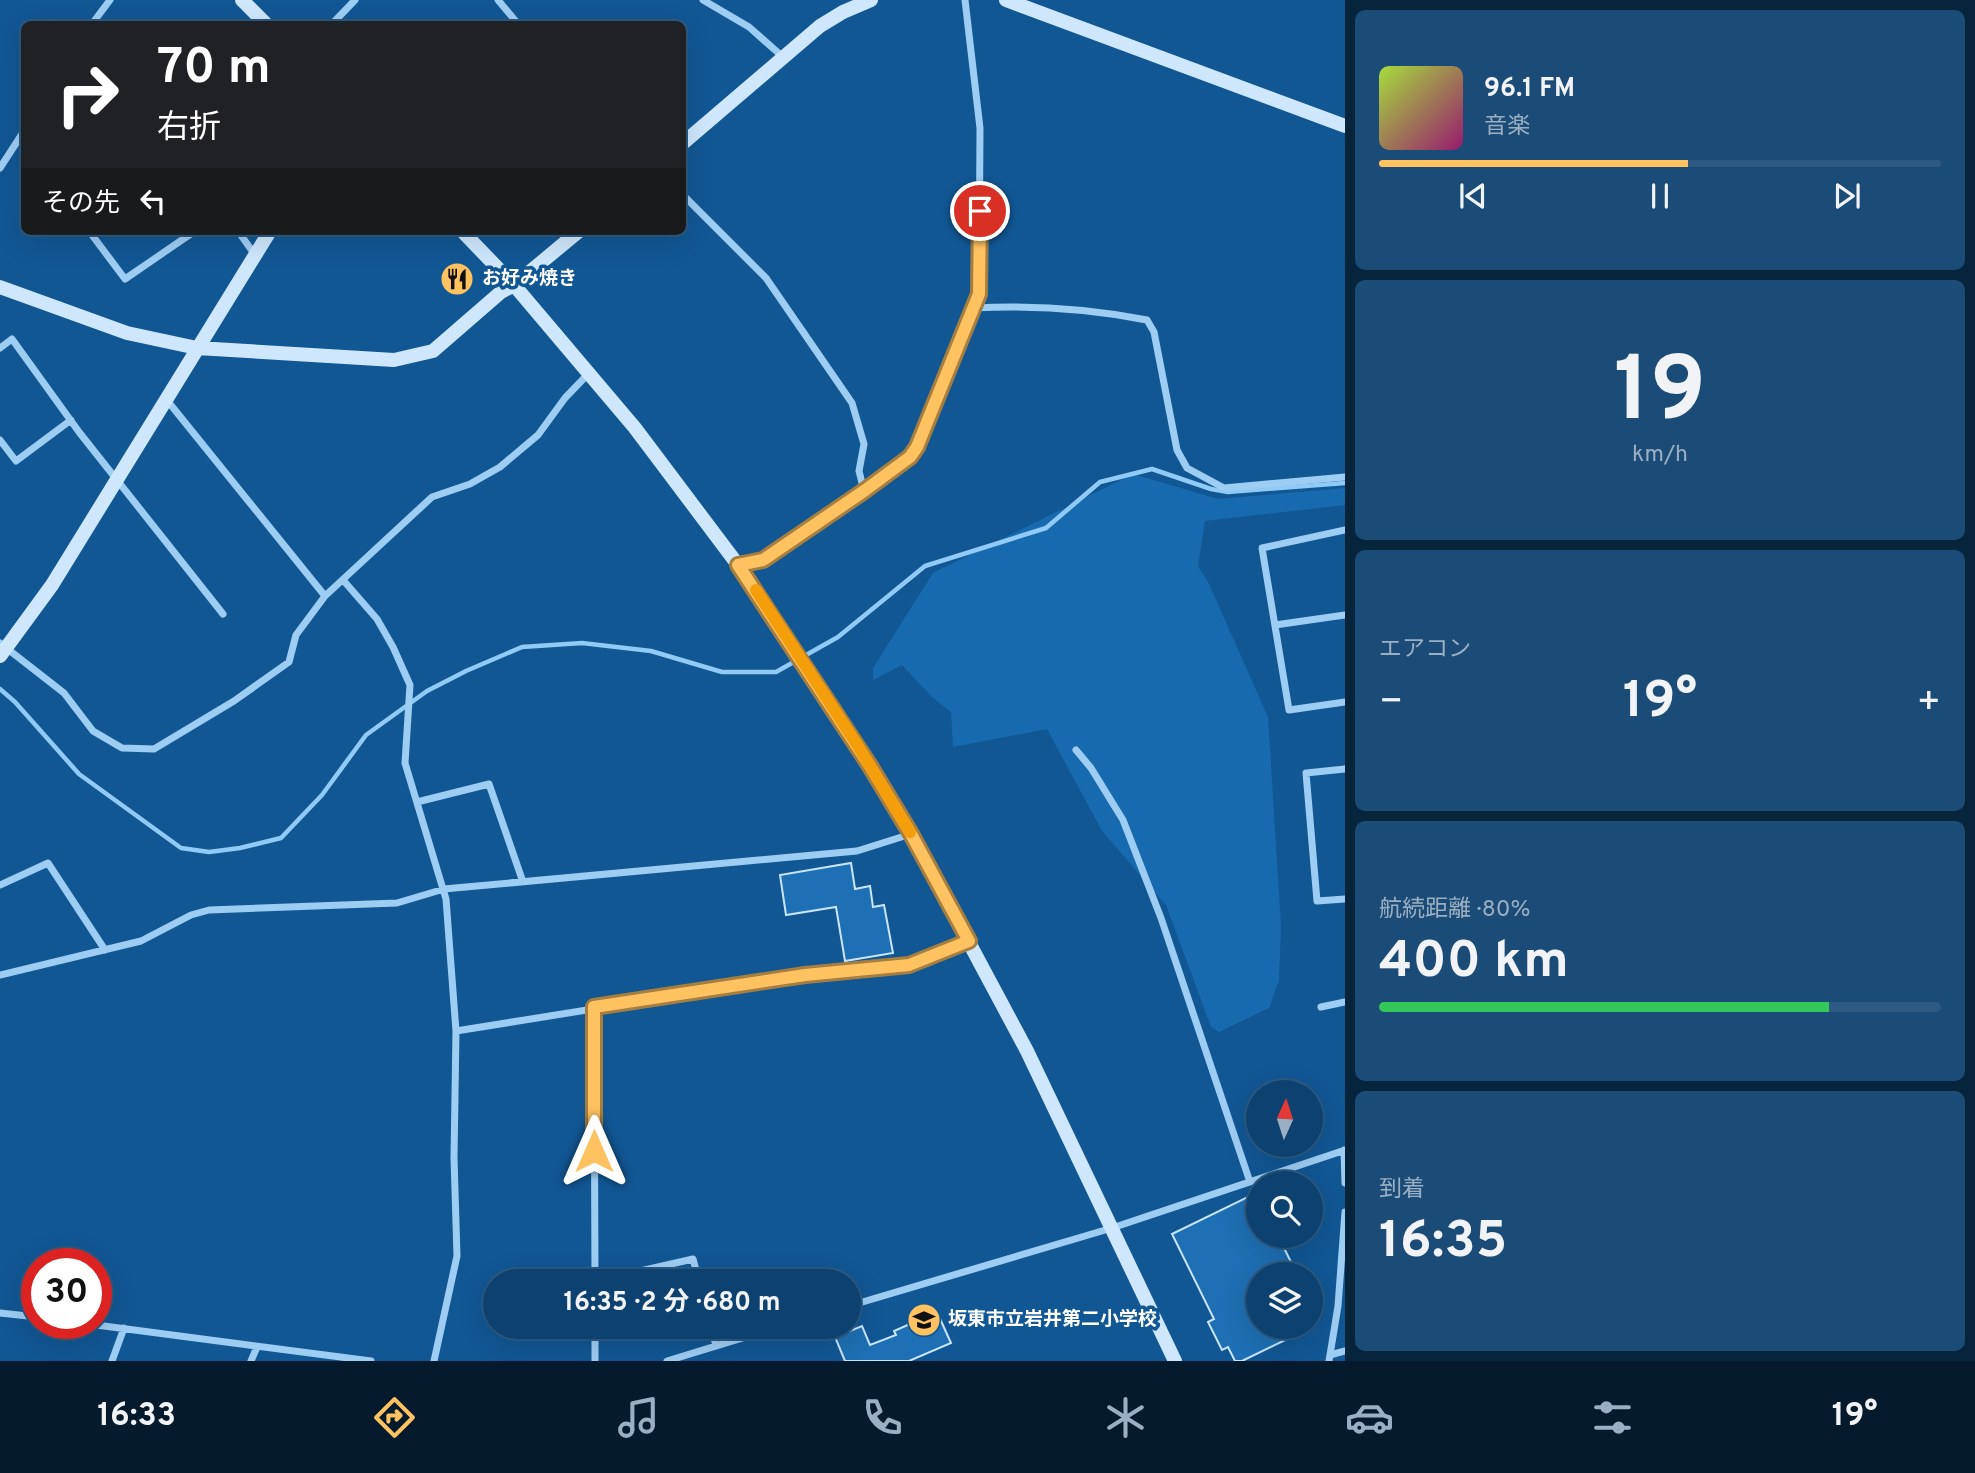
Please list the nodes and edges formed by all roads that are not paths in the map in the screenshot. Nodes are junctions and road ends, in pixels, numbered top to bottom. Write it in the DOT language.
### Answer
graph roads {
  1 [pos="110,0"];
  2 [pos="242,0"];
  3 [pos="355,0"];
  4 [pos="498,0"];
  5 [pos="703,0"];
  6 [pos="871,0"];
  7 [pos="965,0"];
  8 [pos="1006,0"];
  9 [pos="94,21"];
  10 [pos="263,21"];
  11 [pos="335,21"];
  12 [pos="516,21"];
  13 [pos="783,57"];
  14 [pos="1345,126"];
  15 [pos="21,136"];
  16 [pos="686,141"];
  17 [pos="0,168"];
  18 [pos="686,198"];
  19 [pos="92,235"];
  20 [pos="189,235"];
  21 [pos="241,235"];
  22 [pos="268,235"];
  23 [pos="466,235"];
  24 [pos="574,235"];
  25 [pos="255,255"];
  26 [pos="514,285"];
  27 [pos="0,287"];
  28 [pos="973,308"];
  29 [pos="0,348"];
  30 [pos="197,348"];
  31 [pos="589,373"];
  32 [pos="166,399"];
  33 [pos="71,420"];
  34 [pos="0,440"];
  35 [pos="1345,477"];
  36 [pos="117,479"];
  37 [pos="864,491"];
  38 [pos="1345,530"];
  39 [pos="738,565"];
  40 [pos="343,580"];
  41 [pos="325,596"];
  42 [pos="223,614"];
  43 [pos="1345,615"];
  44 [pos="1275,625"];
  45 [pos="2,649"];
  46 [pos="1345,702"];
  47 [pos="1076,750"];
  48 [pos="1345,769"];
  49 [pos="416,802"];
  50 [pos="911,834"];
  51 [pos="523,882"];
  52 [pos="0,885"];
  53 [pos="443,889"];
  54 [pos="1345,899"];
  55 [pos="969,941"];
  56 [pos="105,950"];
  57 [pos="0,975"];
  58 [pos="1345,1002"];
  59 [pos="594,1007"];
  60 [pos="1321,1007"];
  61 [pos="456,1031"];
  62 [pos="1345,1150"];
  63 [pos="1246,1171"];
  64 [pos="1283,1171"];
  65 [pos="1246,1183"];
  66 [pos="1345,1183"];
  67 [pos="1345,1212"];
  68 [pos="1112,1228"];
  69 [pos="1343,1258"];
  70 [pos="596,1269"];
  71 [pos="649,1269"];
  72 [pos="696,1269"];
  73 [pos="861,1303"];
  74 [pos="0,1313"];
  75 [pos="21,1315"];
  76 [pos="112,1327"];
  77 [pos="124,1328"];
  78 [pos="595,1339"];
  79 [pos="714,1339"];
  80 [pos="739,1339"];
  81 [pos="716,1346"];
  82 [pos="257,1347"];
  83 [pos="1345,1351"];
  84 [pos="1329,1358"];
  85 [pos="672,1360"];
  86 [pos="112,1361"];
  87 [pos="251,1361"];
  88 [pos="371,1361"];
  89 [pos="435,1361"];
  90 [pos="595,1361"];
  91 [pos="1175,1361"];
  1 -- 9 [label="street"];
  2 -- 10 [label="street"];
  3 -- 11 [label="street"];
  4 -- 12 [label="street"];
  5 -- 13 [label="street"];
  6 -- 13 [label="street"];
  7 -- 28 [label="street"];
  8 -- 14 [label="street"];
  13 -- 16 [label="street"];
  15 -- 17 [label="street"];
  18 -- 37 [label="street"];
  19 -- 20 [label="street"];
  21 -- 25 [label="street"];
  22 -- 25 [label="street"];
  23 -- 26 [label="street"];
  24 -- 26 [label="street"];
  25 -- 30 [label="street"];
  26 -- 30 [label="street"];
  26 -- 31 [label="street"];
  27 -- 30 [label="street"];
  28 -- 35 [label="street"];
  28 -- 37 [label="street"];
  29 -- 33 [label="street"];
  30 -- 32 [label="street"];
  31 -- 39 [label="street"];
  31 -- 40 [label="street"];
  32 -- 36 [label="street"];
  32 -- 41 [label="street"];
  33 -- 34 [label="street"];
  33 -- 36 [label="street"];
  36 -- 42 [label="street"];
  36 -- 45 [label="street"];
  37 -- 39 [label="street"];
  38 -- 44 [label="street"];
  39 -- 50 [label="street"];
  40 -- 41 [label="street"];
  40 -- 49 [label="street"];
  41 -- 45 [label="street"];
  43 -- 44 [label="street"];
  44 -- 46 [label="street"];
  47 -- 63 [label="street"];
  48 -- 54 [label="street"];
  49 -- 51 [label="street"];
  49 -- 53 [label="street"];
  50 -- 51 [label="street"];
  50 -- 55 [label="street"];
  51 -- 53 [label="street"];
  52 -- 56 [label="street"];
  53 -- 56 [label="street"];
  53 -- 61 [label="street"];
  55 -- 59 [label="street"];
  55 -- 68 [label="street"];
  56 -- 57 [label="street"];
  58 -- 60 [label="street"];
  59 -- 61 [label="street"];
  59 -- 70 [label="street"];
  61 -- 89 [label="street"];
  62 -- 64 [label="street"];
  62 -- 66 [label="street"];
  65 -- 68 [label="street"];
  67 -- 69 [label="street"];
  68 -- 73 [label="street"];
  68 -- 91 [label="street"];
  69 -- 84 [label="street"];
  71 -- 72 [label="street"];
  74 -- 75 [label="street"];
  76 -- 77 [label="street"];
  77 -- 82 [label="street"];
  77 -- 86 [label="street"];
  78 -- 90 [label="street"];
  79 -- 81 [label="street"];
  80 -- 81 [label="street"];
  81 -- 85 [label="street"];
  82 -- 87 [label="street"];
  82 -- 88 [label="street"];
  83 -- 84 [label="street"];
}
